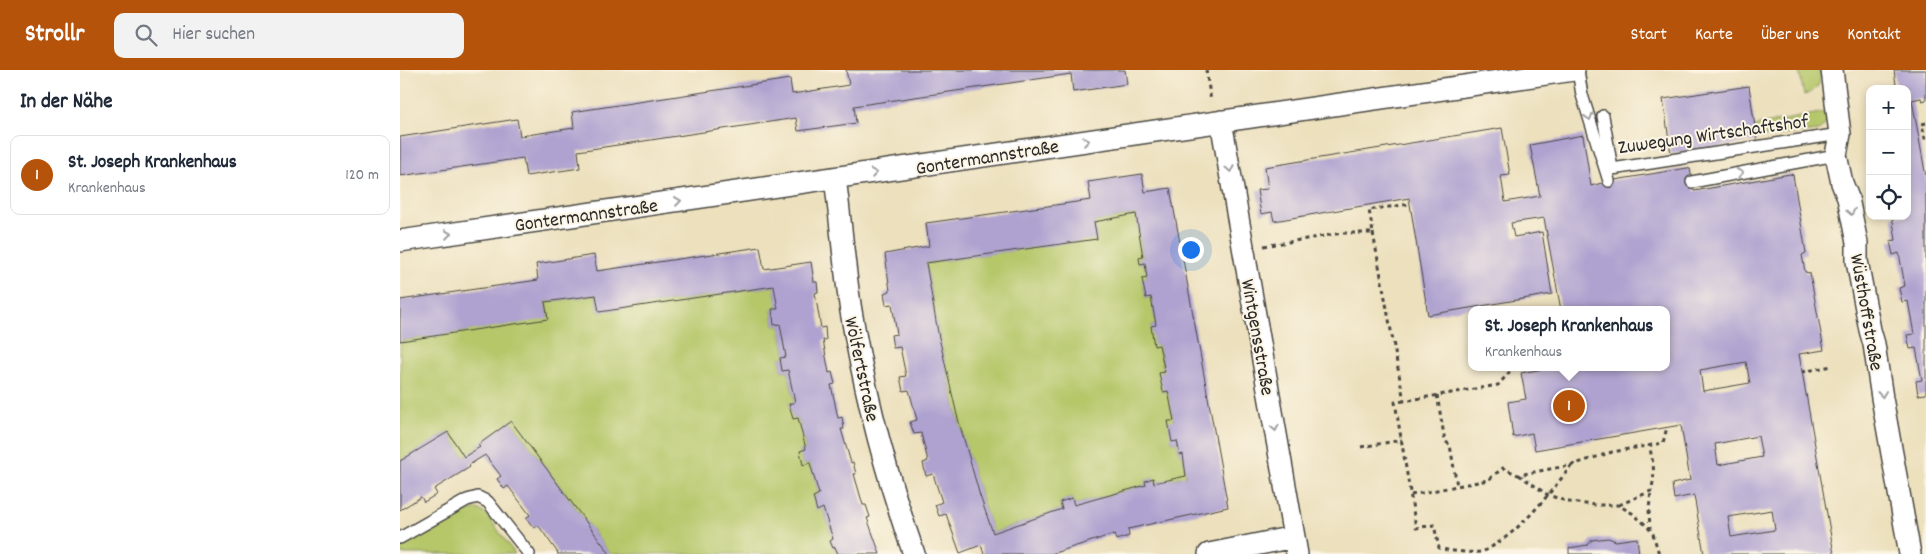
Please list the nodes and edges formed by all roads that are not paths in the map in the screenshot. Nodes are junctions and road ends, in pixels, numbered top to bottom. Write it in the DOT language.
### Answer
graph roads {
  1 [pos="1576,70"];
  2 [pos="1832,70"];
  3 [pos="1604,116"];
  4 [pos="1221,121"];
  5 [pos="1840,134"];
  6 [pos="1836,155"];
  7 [pos="835,178"];
  8 [pos="1609,181"];
  9 [pos="1692,182"];
  10 [pos="400,241"];
  11 [pos="400,538"];
  12 [pos="1295,545"];
  13 [pos="529,554"];
  14 [pos="914,554"];
  15 [pos="1209,554"];
  16 [pos="1910,554"];
  1 -- 4 [label="street, Gontermannstraße"];
  1 -- 8 [label="lane, one-way"];
  2 -- 5 [label="street, Wüsthoffstraße"];
  3 -- 5 [label="lane, Zuwegung Wirtschaftshof"];
  7 -- 4 [label="street, Gontermannstraße, one-way"];
  4 -- 12 [label="street, Wintgensstraße, one-way"];
  5 -- 6 [label="street, Wüsthoffstraße"];
  9 -- 6 [label="lane, one-way"];
  6 -- 16 [label="street, Wüsthoffstraße, one-way"];
  10 -- 7 [label="street, Gontermannstraße, one-way"];
  7 -- 14 [label="street, Wölfertstraße"];
  11 -- 13 [label="lane"];
  12 -- 15 [label="street"];
}
